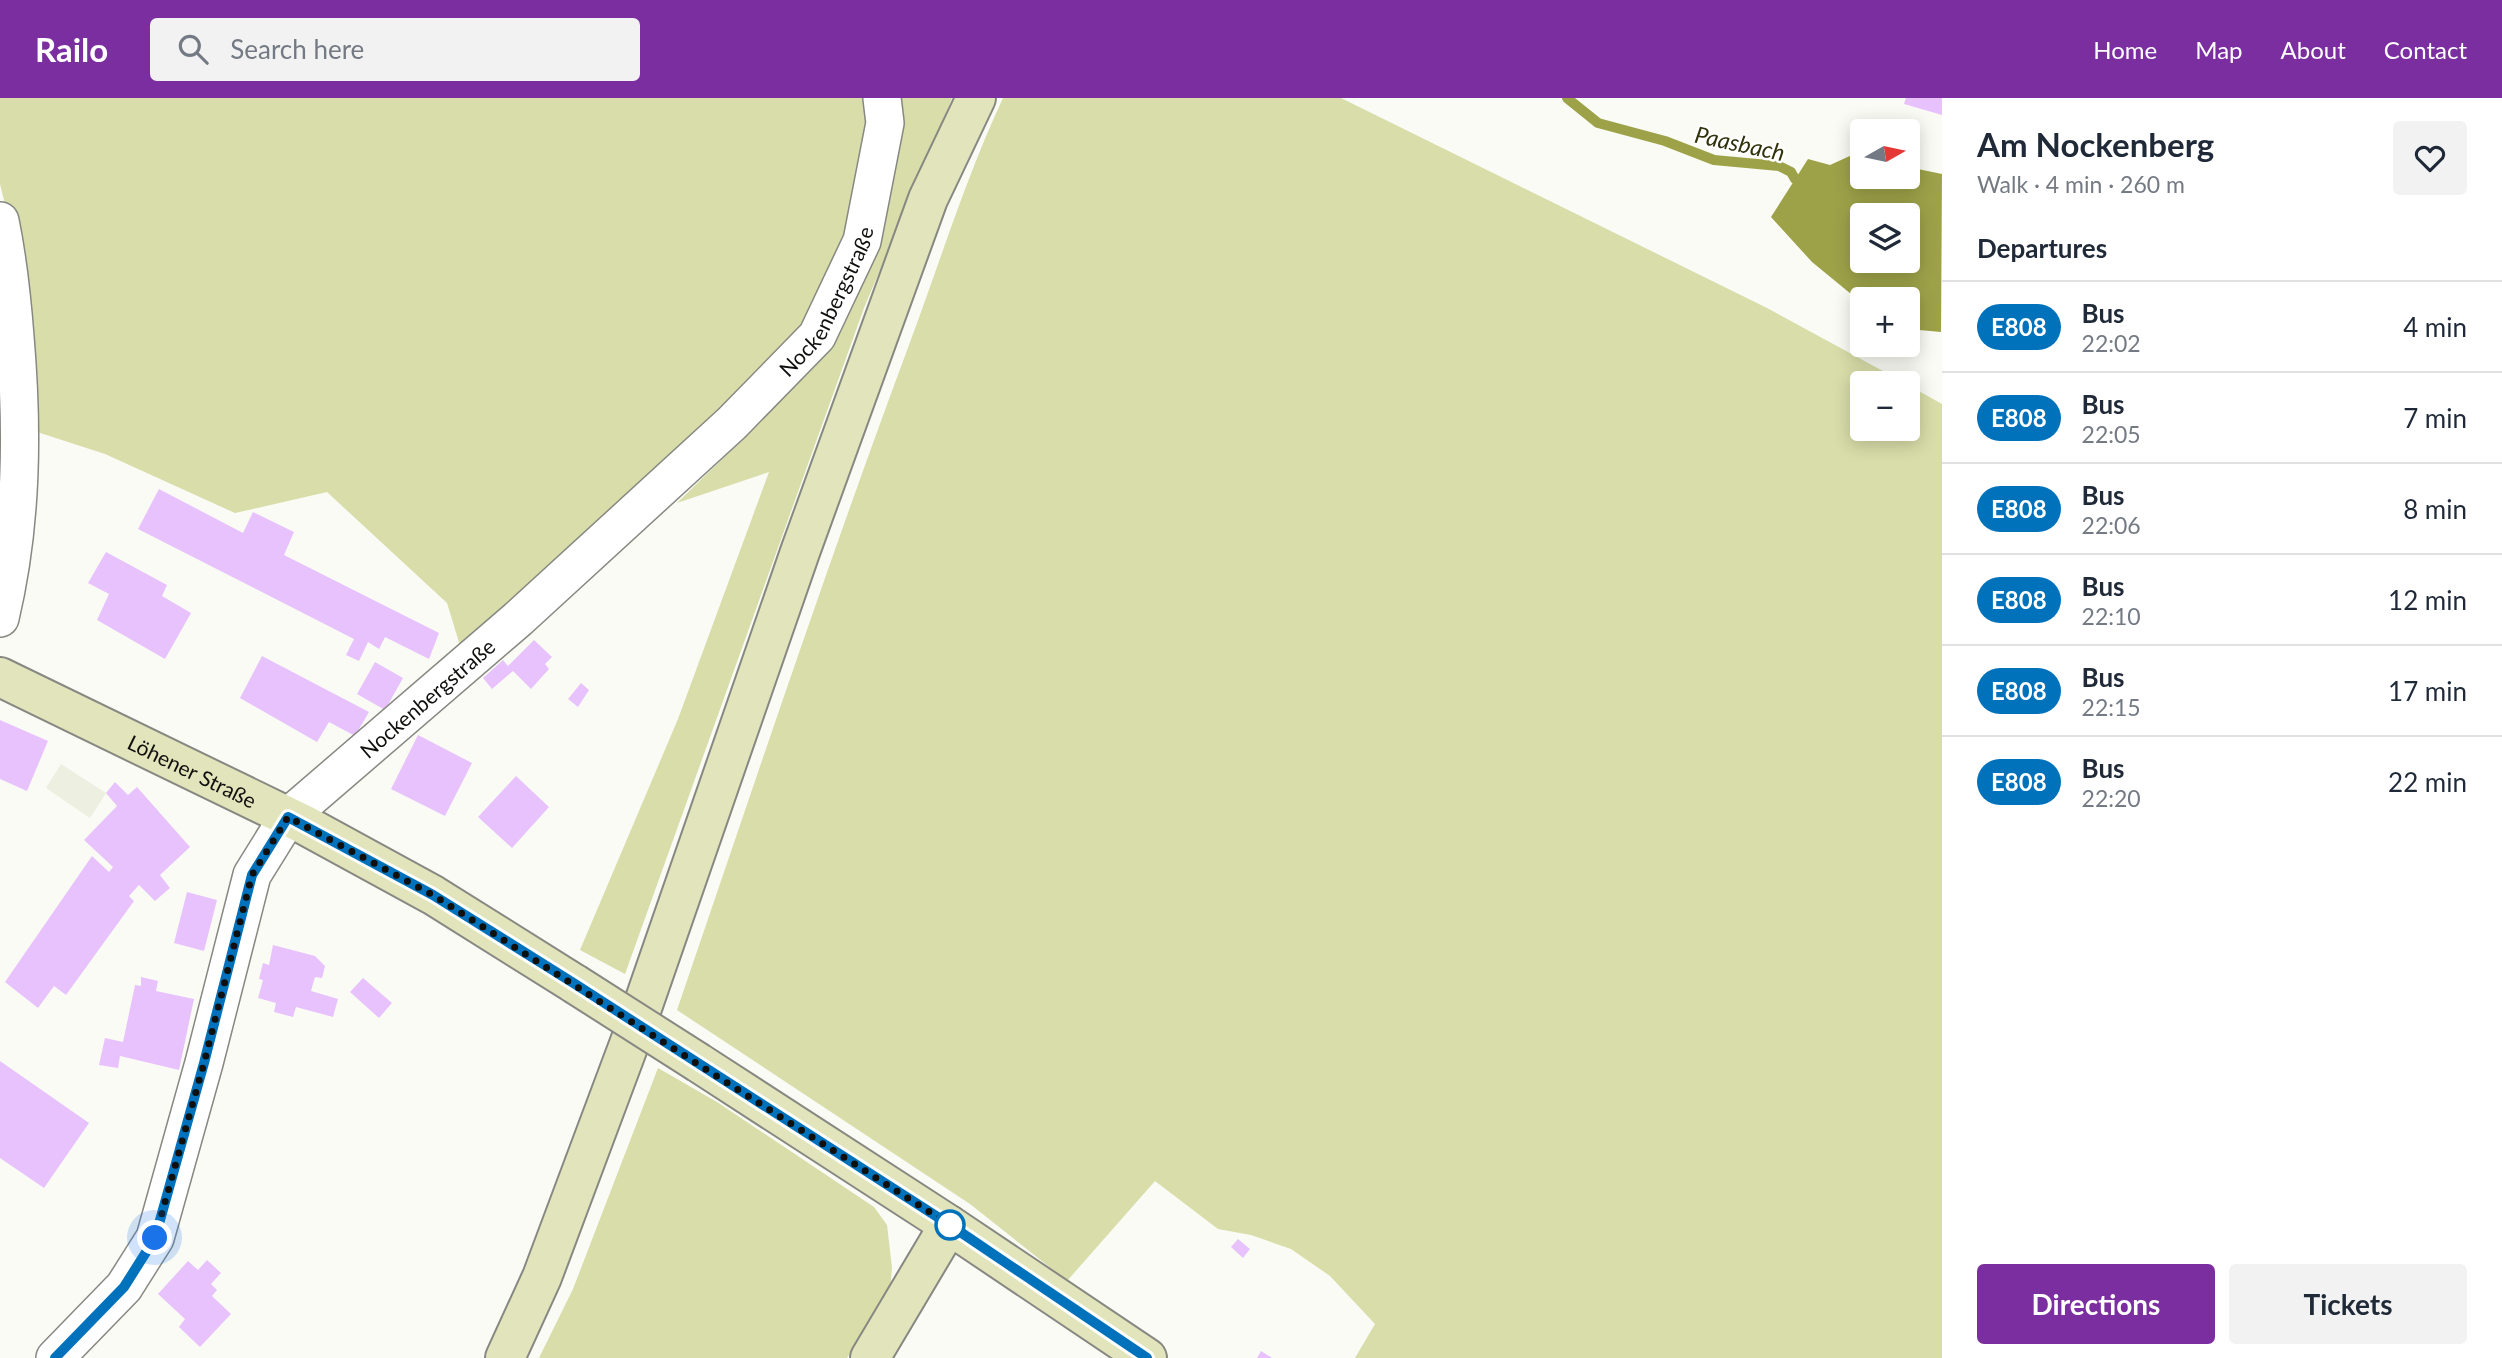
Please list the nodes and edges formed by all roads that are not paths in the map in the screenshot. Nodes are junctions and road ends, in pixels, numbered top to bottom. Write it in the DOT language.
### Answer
graph roads {
  1 [pos="882,98"];
  2 [pos="976,98"];
  3 [pos="0,221"];
  4 [pos="0,618"];
  5 [pos="0,677"];
  6 [pos="288,817"];
  7 [pos="950,1225"];
  8 [pos="55,1358"];
  9 [pos="505,1358"];
  10 [pos="870,1358"];
  11 [pos="1147,1358"];
  1 -- 6 [label="street, Nockenbergstraße"];
  2 -- 9 [label="street"];
  3 -- 4 [label="street"];
  5 -- 6 [label="street, Löhener Straße"];
  6 -- 7 [label="street, Löhener Straße, bridge"];
  6 -- 8 [label="street, Nockenbergstraße"];
  7 -- 10 [label="street"];
  7 -- 11 [label="street, Löhener Straße"];
}
